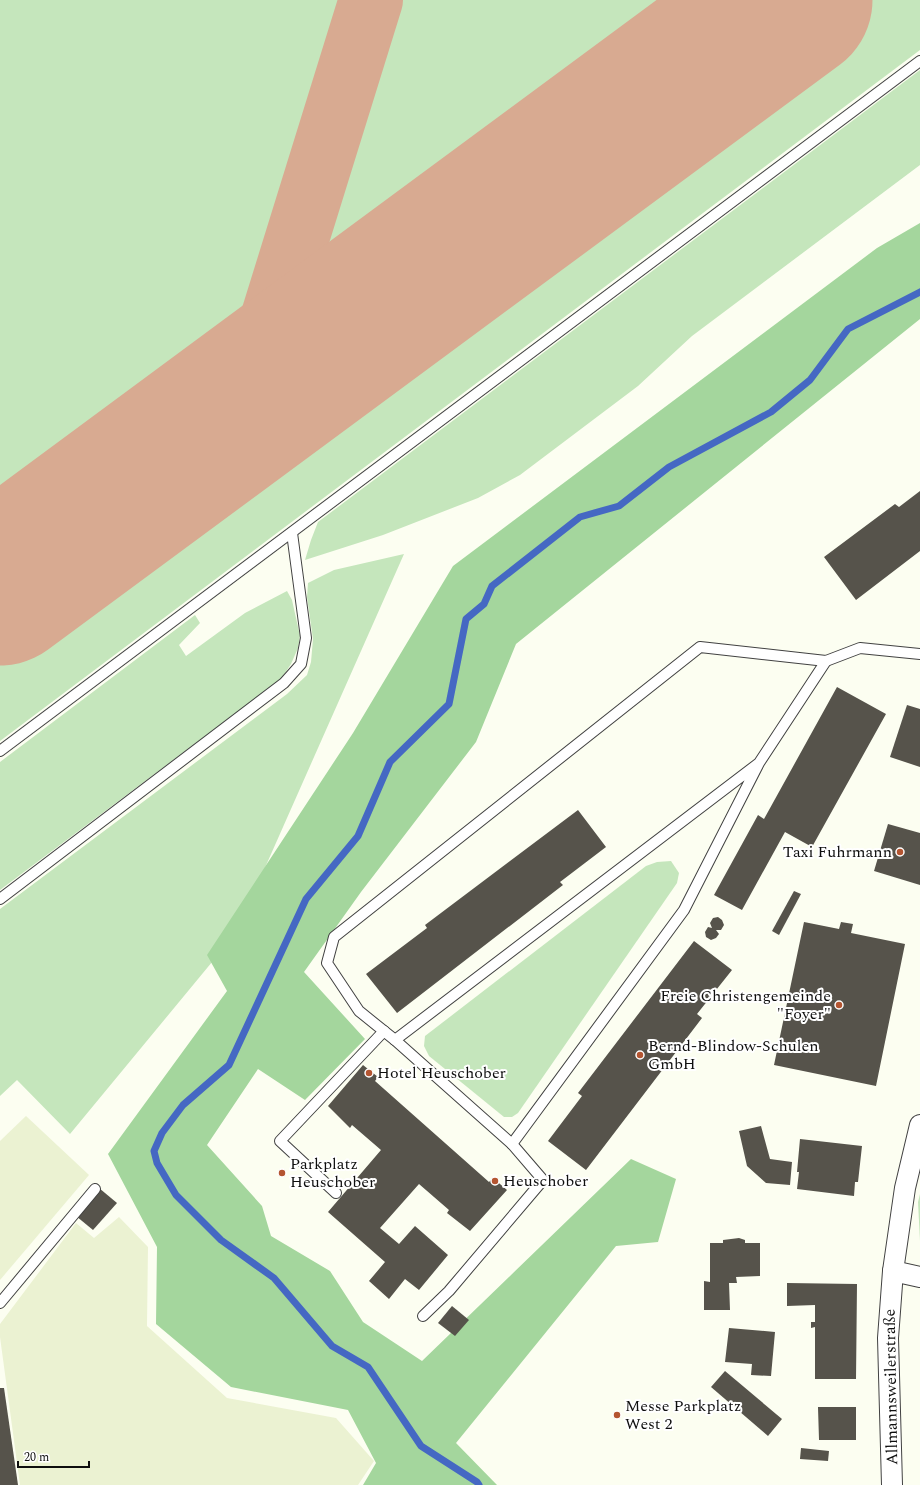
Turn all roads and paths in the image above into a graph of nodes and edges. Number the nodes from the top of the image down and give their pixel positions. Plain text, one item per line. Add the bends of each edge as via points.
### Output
1 (920, 60) edge
2 (292, 533) junction
3 (920, 654) edge
4 (826, 661) junction
5 (0, 751) edge
6 (759, 763) junction
7 (0, 899) edge
8 (384, 1031) junction
9 (395, 1040) junction
10 (920, 1125) edge
11 (512, 1144) junction
12 (95, 1189) dead end
13 (336, 1193) dead end
14 (893, 1272) junction
15 (920, 1277) edge
16 (0, 1303) edge
17 (423, 1316) dead end
18 (892, 1485) edge

1 - 2 lane
2 - 5 lane
2 - 7 lane via 306,638 301,664 284,683
3 - 4 lane via 860,648
4 - 6 lane
4 - 8 lane via 700,647 334,937 326,963 359,1011
6 - 9 lane
6 - 11 lane via 684,910
8 - 9 lane
8 - 13 lane via 280,1141
9 - 11 lane
10 - 14 street, Allmannsweilerstraße via 905,1188
11 - 17 lane via 543,1180 449,1291
12 - 16 lane
14 - 15 street
14 - 18 street, Allmannsweilerstraße via 888,1338

